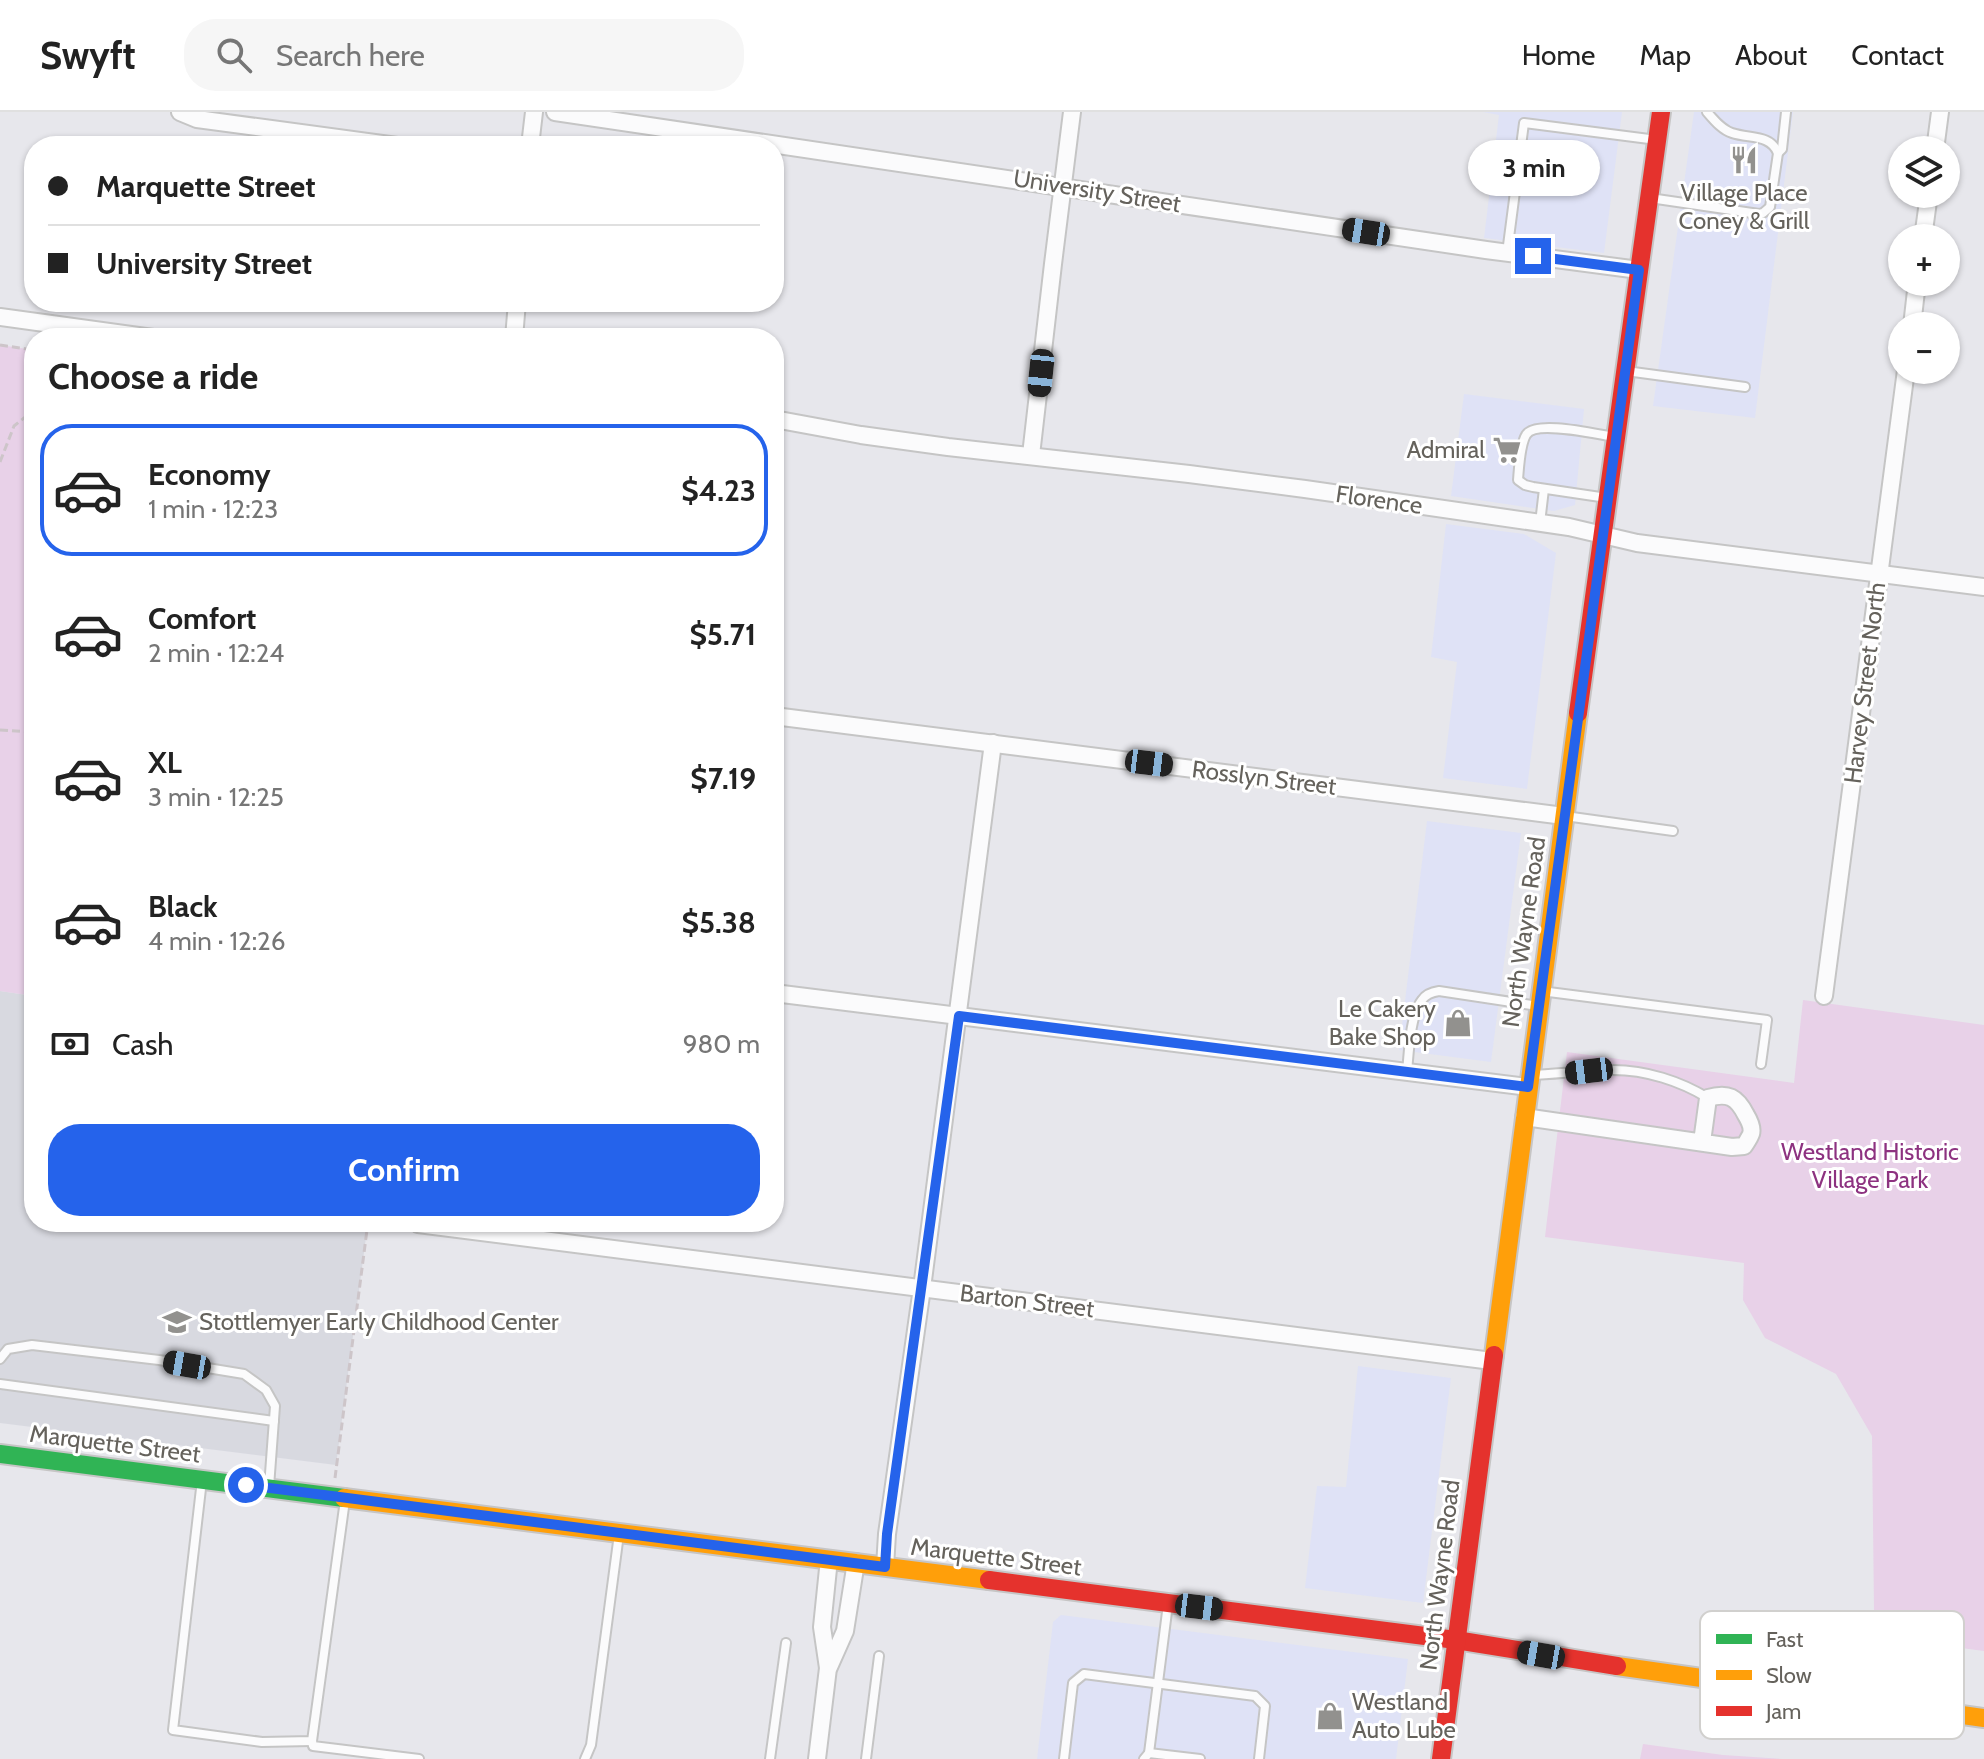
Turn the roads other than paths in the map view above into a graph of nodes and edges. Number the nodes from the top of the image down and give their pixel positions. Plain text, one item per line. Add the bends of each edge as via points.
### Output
1 (180, 112) edge
2 (534, 112) edge
3 (555, 112) edge
4 (1072, 112) edge
5 (1661, 112) edge
6 (1707, 112) edge
7 (1786, 112) edge
8 (1940, 112) edge
9 (323, 136) edge
10 (531, 136) edge
11 (720, 136) edge
12 (1937, 136) edge
13 (1657, 140) junction
14 (784, 145) edge
15 (1778, 153) junction
16 (1063, 186) junction
17 (1649, 198) junction
18 (1507, 253) junction
19 (1639, 270) junction
20 (0, 317) edge
21 (80, 328) edge
22 (1625, 371) junction
23 (1904, 384) edge
24 (1745, 387) dead end
25 (784, 421) edge
26 (1616, 437) junction
27 (1031, 455) junction
28 (1544, 489) junction
29 (1608, 498) junction
30 (1540, 523) junction
31 (1603, 535) junction
32 (1879, 574) junction
33 (1984, 587) edge
34 (784, 717) edge
35 (993, 743) junction
36 (1564, 816) junction
37 (1673, 831) dead end
38 (784, 994) edge
39 (1824, 996) dead end
40 (1540, 999) junction
41 (959, 1016) junction
42 (1761, 1064) dead end
43 (1407, 1072) junction
44 (1529, 1081) junction
45 (1708, 1098) junction
46 (1524, 1117) junction
47 (1702, 1142) junction
48 (481, 1232) edge
49 (922, 1288) junction
50 (0, 1359) edge
51 (1492, 1361) junction
52 (0, 1384) edge
53 (274, 1421) junction
54 (0, 1454) edge
55 (202, 1480) junction
56 (269, 1488) junction
57 (345, 1498) junction
58 (619, 1533) junction
59 (829, 1559) junction
60 (856, 1562) junction
61 (885, 1567) junction
62 (1168, 1603) junction
63 (1456, 1640) junction
64 (786, 1643) dead end
65 (879, 1656) dead end
66 (828, 1668) junction
67 (1700, 1678) edge
68 (1157, 1683) junction
69 (1964, 1715) edge
70 (1984, 1718) edge
71 (312, 1741) junction
72 (1146, 1756) edge
73 (419, 1759) edge
74 (585, 1759) edge
75 (770, 1759) edge
76 (817, 1759) edge
77 (866, 1759) edge
78 (1064, 1759) edge
79 (1200, 1759) edge
80 (1259, 1759) edge
81 (1441, 1759) edge

1 - 9 street via 197,119
2 - 10 street
3 - 11 street, University Street
4 - 16 street
5 - 13 street, North Wayne Road
6 - 15 lane via 1727,130 1766,140
7 - 15 lane
8 - 12 street
13 - 17 street, North Wayne Road
13 - 18 lane via 1524,123
14 - 16 street, University Street
15 - 17 lane via 1766,212
16 - 18 street, University Street
16 - 27 street
17 - 19 street, North Wayne Road
18 - 19 street, University Street
19 - 22 street, North Wayne Road
20 - 21 street
22 - 24 lane
22 - 26 street, North Wayne Road
23 - 32 street, Harvey Street North
25 - 27 street, Florence
26 - 28 lane via 1532,429 1526,435 1518,480
26 - 29 street, North Wayne Road
27 - 30 street, Florence
28 - 29 lane
28 - 30 lane
29 - 31 street, North Wayne Road
30 - 31 street, Florence
31 - 32 street, Florence
31 - 36 street, North Wayne Road
32 - 33 street, Florence
32 - 39 street, Harvey Street North
34 - 35 street, Rosslyn Street
35 - 36 street, Rosslyn Street
35 - 41 street
36 - 37 lane
36 - 40 street, North Wayne Road
38 - 41 street
40 - 42 lane via 1767,1020
40 - 43 lane via 1429,993 1414,1019
40 - 44 street, North Wayne Road
41 - 43 street
41 - 49 street
43 - 44 street
44 - 45 lane via 1616,1070 1687,1085
44 - 46 street, North Wayne Road
45 - 47 street
45 - 47 street via 1717,1095 1740,1102 1751,1134 1744,1146
46 - 47 street
46 - 51 street, North Wayne Road
48 - 49 street, Barton Street
49 - 51 street, Barton Street
49 - 61 street
50 - 53 lane via 8,1349 32,1345 244,1374 266,1390 275,1406
51 - 63 street, North Wayne Road
52 - 53 lane
53 - 56 lane
54 - 55 street, Marquette Street
55 - 56 street, Marquette Street
55 - 71 lane via 173,1730 262,1742
56 - 57 street, Marquette Street
57 - 58 street, Marquette Street
57 - 71 lane
58 - 59 street, Marquette Street
58 - 74 lane
59 - 60 street, Marquette Street
59 - 66 street via 822,1627
60 - 61 street, Marquette Street
60 - 66 street via 845,1631
61 - 62 street, Marquette Street
62 - 63 street, Marquette Street
62 - 68 lane
63 - 67 street, Marquette Street
63 - 81 street, North Wayne Road
64 - 75 lane
65 - 77 lane
66 - 76 street
68 - 72 lane
68 - 78 lane via 1084,1674 1073,1683
68 - 80 lane via 1255,1696 1265,1706
69 - 70 street, Marquette Street
71 - 73 lane via 313,1746
72 - 79 lane

